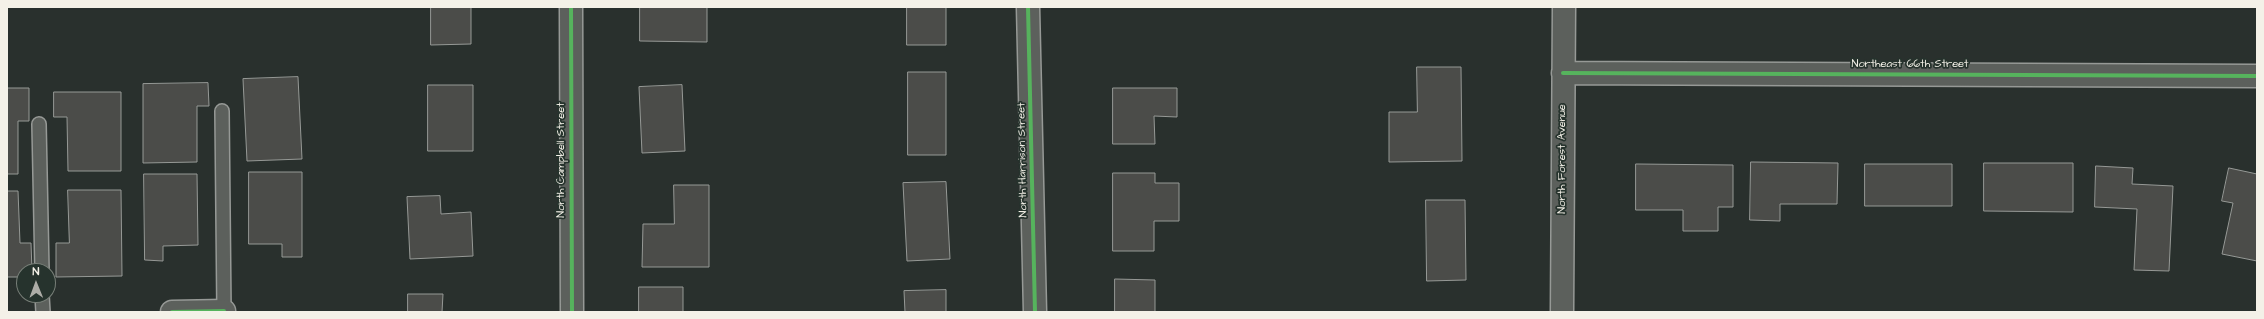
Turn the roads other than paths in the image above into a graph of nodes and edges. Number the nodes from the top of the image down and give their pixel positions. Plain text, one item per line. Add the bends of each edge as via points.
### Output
1 (571, 7) edge
2 (1028, 7) edge
3 (1564, 7) edge
4 (1563, 73) junction
5 (2257, 76) edge
6 (222, 111) dead end
7 (39, 124) dead end
8 (42, 263) edge
9 (172, 312) edge
10 (224, 312) edge
11 (572, 312) edge
12 (1035, 312) edge
13 (1562, 312) edge

1 - 11 street, North Campbell Street
2 - 12 street, North Harrison Street
3 - 4 street, North Forest Avenue
4 - 5 street, Northeast 66th Street
4 - 13 street, North Forest Avenue
6 - 10 lane
7 - 8 lane
9 - 10 street

